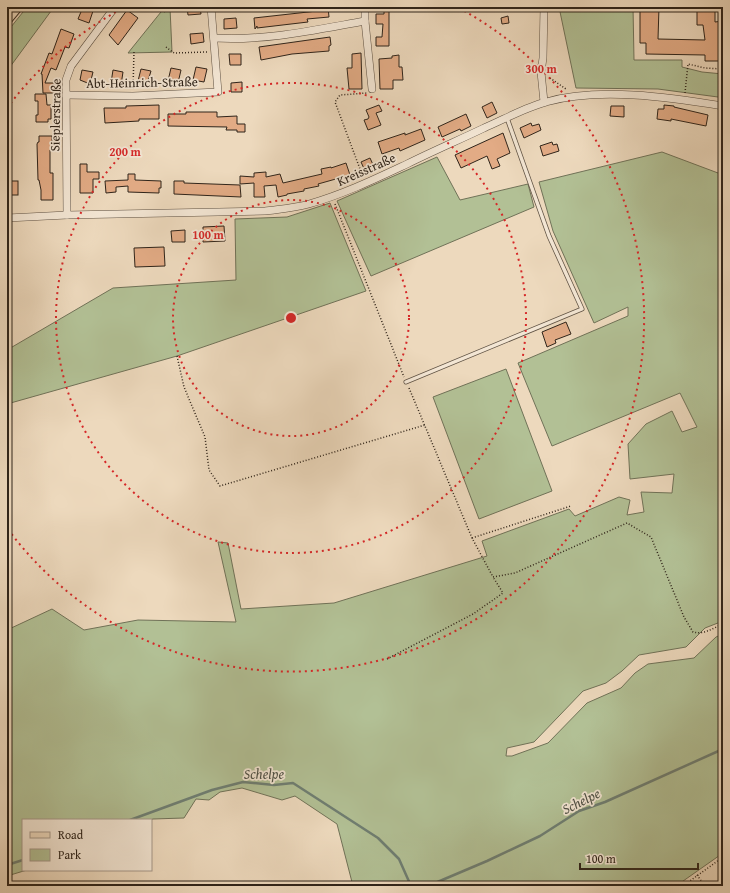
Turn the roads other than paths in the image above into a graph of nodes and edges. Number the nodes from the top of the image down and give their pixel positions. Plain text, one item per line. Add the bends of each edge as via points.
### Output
1 (16, 7) edge
2 (115, 7) edge
3 (211, 7) edge
4 (365, 7) edge
5 (544, 7) edge
6 (7, 18) edge
7 (365, 21) junction
8 (214, 38) junction
9 (372, 89) road end
10 (66, 95) junction
11 (544, 102) junction
12 (723, 106) edge
13 (507, 118) junction
14 (67, 215) junction
15 (7, 218) edge
16 (406, 382) road end

1 - 6 main road
2 - 10 street, Sieplerstraße via 71,66 66,80
3 - 8 street
4 - 7 street
5 - 11 street via 544,58 541,72
7 - 8 street via 282,36
7 - 9 street
8 - 10 street, Abt-Heinrich-Straße via 218,92 133,96
10 - 14 street, Sieplerstraße
11 - 12 street, Kreisstraße via 601,95 646,96
11 - 13 street, Kreisstraße
13 - 14 street, Kreisstraße via 365,184 331,197 288,208 265,211
13 - 16 lane via 548,236 582,309
14 - 15 street, Kreisstraße

